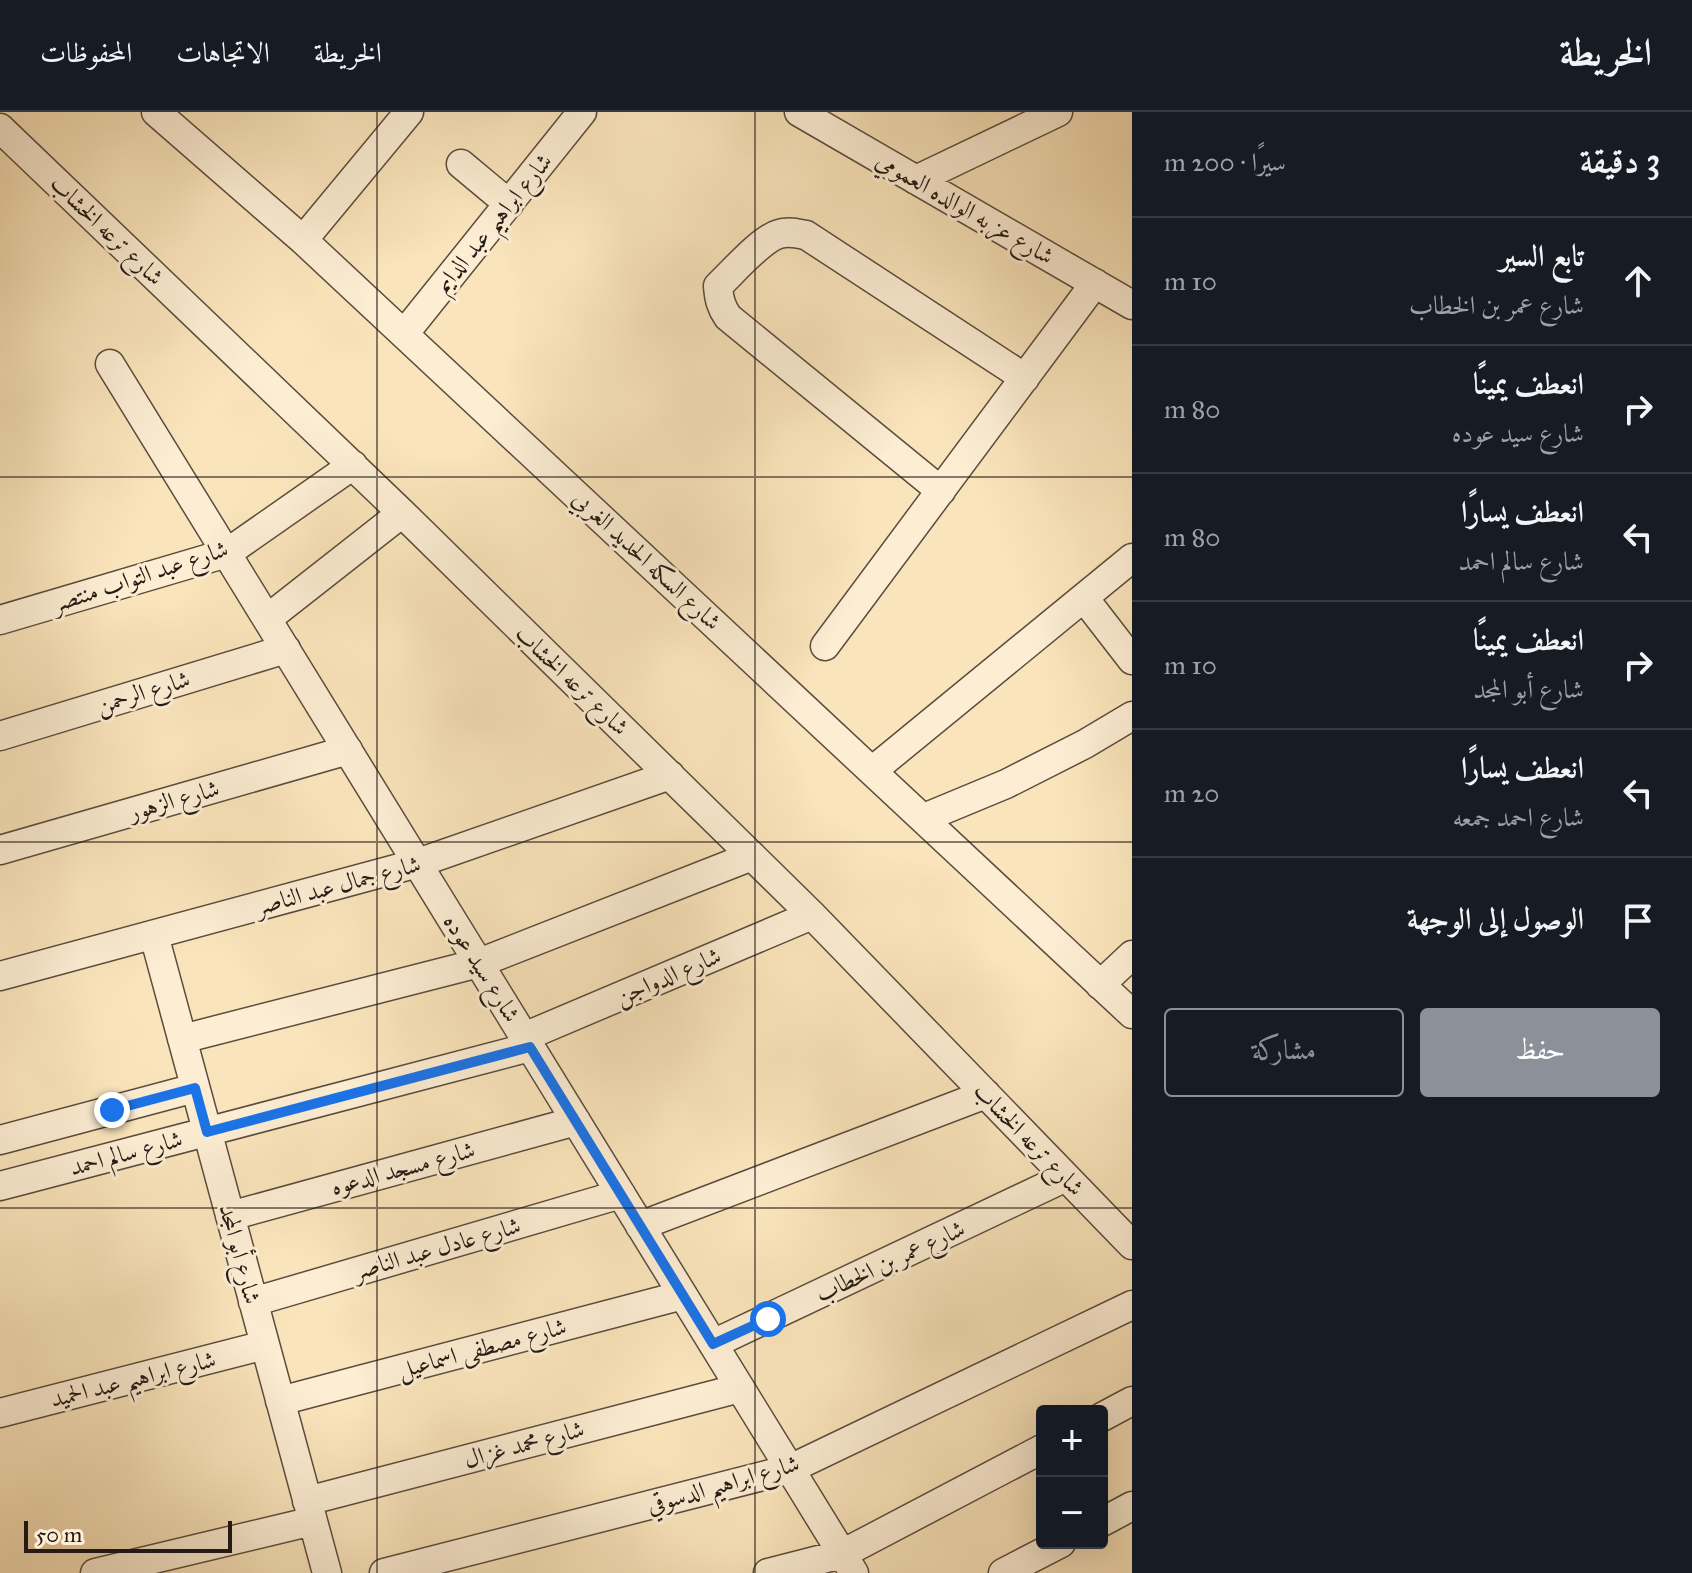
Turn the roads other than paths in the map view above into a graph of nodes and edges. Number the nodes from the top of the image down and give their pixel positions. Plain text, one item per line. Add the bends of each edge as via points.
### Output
1 (156, 112) edge
2 (409, 112) edge
3 (799, 112) edge
4 (1058, 112) edge
5 (572, 116) edge
6 (0, 128) edge
7 (461, 164) dead end
8 (916, 180) junction
9 (509, 204) junction
10 (303, 240) junction
11 (1095, 283) junction
12 (1132, 305) edge
13 (404, 334) junction
14 (110, 364) dead end
15 (1025, 378) junction
16 (353, 465) junction
17 (941, 491) junction
18 (402, 513) junction
19 (227, 553) junction
20 (1132, 558) edge
21 (1084, 598) junction
22 (267, 619) junction
23 (0, 620) edge
24 (825, 646) dead end
25 (286, 649) junction
26 (1132, 660) edge
27 (1132, 716) edge
28 (0, 736) edge
29 (348, 750) junction
30 (872, 771) junction
31 (670, 775) junction
32 (924, 818) junction
33 (0, 850) edge
34 (752, 856) junction
35 (418, 863) junction
36 (812, 915) junction
37 (154, 935) junction
38 (1132, 955) edge
39 (479, 963) junction
40 (0, 976) edge
41 (1100, 985) junction
42 (1132, 1014) edge
43 (182, 1039) junction
44 (527, 1042) junction
45 (195, 1088) junction
46 (986, 1094) junction
47 (576, 1121) junction
48 (207, 1132) junction
49 (0, 1140) edge
50 (1066, 1177) junction
51 (0, 1186) edge
52 (621, 1194) junction
53 (230, 1216) junction
54 (640, 1226) junction
55 (1132, 1245) edge
56 (683, 1295) junction
57 (253, 1302) junction
58 (1132, 1305) edge
59 (713, 1344) junction
60 (265, 1345) junction
61 (740, 1388) junction
62 (280, 1401) junction
63 (1132, 1401) edge
64 (0, 1413) edge
65 (1108, 1414) edge
66 (1036, 1453) edge
67 (790, 1469) junction
68 (1132, 1506) edge
69 (310, 1511) junction
70 (1108, 1519) edge
71 (1049, 1549) edge
72 (848, 1563) edge
73 (95, 1573) edge
74 (327, 1573) edge
75 (384, 1573) edge
76 (768, 1573) edge
77 (1003, 1573) edge

1 - 10 street, شارع السكه الحديد الغربي
2 - 10 street
3 - 8 street, شارع عزبه الوالده العمومي
4 - 8 street
5 - 9 street, شارع ابراهيم عبد الدايم
6 - 16 street, شارع ترعه الخشاب
7 - 9 street
8 - 11 street, شارع عزبه الوالده العمومي
9 - 13 street, شارع ابراهيم عبد الدايم
10 - 13 street, شارع السكه الحديد الغربي
11 - 12 street, شارع عزبه الوالده العمومي
11 - 15 street
13 - 30 street, شارع السكه الحديد الغربي
14 - 19 street, شارع سيد عوده
15 - 17 street
15 - 17 street via 806,235 792,232 766,240 718,286 728,317
16 - 18 street, شارع ترعه الخشاب
16 - 19 street, شارع عبد التواب منتصر
17 - 24 street
18 - 22 street
18 - 31 street, شارع ترعه الخشاب
19 - 22 street, شارع سيد عوده
19 - 23 street, شارع عبد التواب منتصر
20 - 21 street
21 - 26 street
21 - 30 street
22 - 25 street, شارع سيد عوده
25 - 28 street, شارع الرحمن
25 - 29 street, شارع سيد عوده
27 - 32 street via 1006,784
29 - 33 street, شارع الزهور
29 - 35 street, شارع سيد عوده
30 - 32 street, شارع السكه الحديد الغربي
31 - 34 street, شارع ترعه الخشاب
31 - 35 street, شارع جمال عبد الناصر
32 - 41 street, شارع السكه الحديد الغربي
34 - 36 street, شارع ترعه الخشاب
34 - 39 street
35 - 37 street, شارع جمال عبد الناصر
35 - 39 street, شارع سيد عوده
36 - 44 street, شارع الدواجن
36 - 46 street, شارع ترعه الخشاب
37 - 40 street, شارع جمال عبد الناصر
37 - 43 street, شارع أبو المجد
38 - 41 street
39 - 43 street
39 - 44 street, شارع سيد عوده
41 - 42 street, شارع السكه الحديد الغربي
43 - 45 street, شارع أبو المجد
44 - 47 street, شارع سيد عوده
44 - 48 street, شارع سالم احمد
45 - 48 street, شارع أبو المجد
45 - 49 street
46 - 50 street, شارع ترعه الخشاب
46 - 54 street
47 - 52 street, شارع سيد عوده
47 - 53 street, شارع مسجد الدعوه
48 - 51 street, شارع سالم احمد
48 - 53 street, شارع أبو المجد
50 - 55 street, شارع ترعه الخشاب
50 - 59 street, شارع عمر بن الخطاب
52 - 54 street, شارع سيد عوده
52 - 57 street, شارع عادل عبد الناصر
53 - 57 street, شارع أبو المجد
54 - 56 street, شارع سيد عوده
56 - 59 street, شارع سيد عوده
56 - 62 street, شارع مصطفى اسماعيل
57 - 60 street, شارع أبو المجد
58 - 67 street, شارع ابراهيم الدسوقي
59 - 61 street, شارع سيد عوده
60 - 62 street, شارع أبو المجد
60 - 64 street, شارع ابراهيم عبد الحميد
61 - 67 street, شارع سيد عوده
61 - 69 street, شارع محمد غزال
62 - 69 street, شارع أبو المجد
63 - 65 street
66 - 72 street
67 - 72 street, شارع سيد عوده
67 - 75 street, شارع ابراهيم الدسوقي
68 - 70 street
69 - 73 street, شارع محمد غزال
69 - 74 street, شارع أبو المجد
71 - 77 street
72 - 76 street

